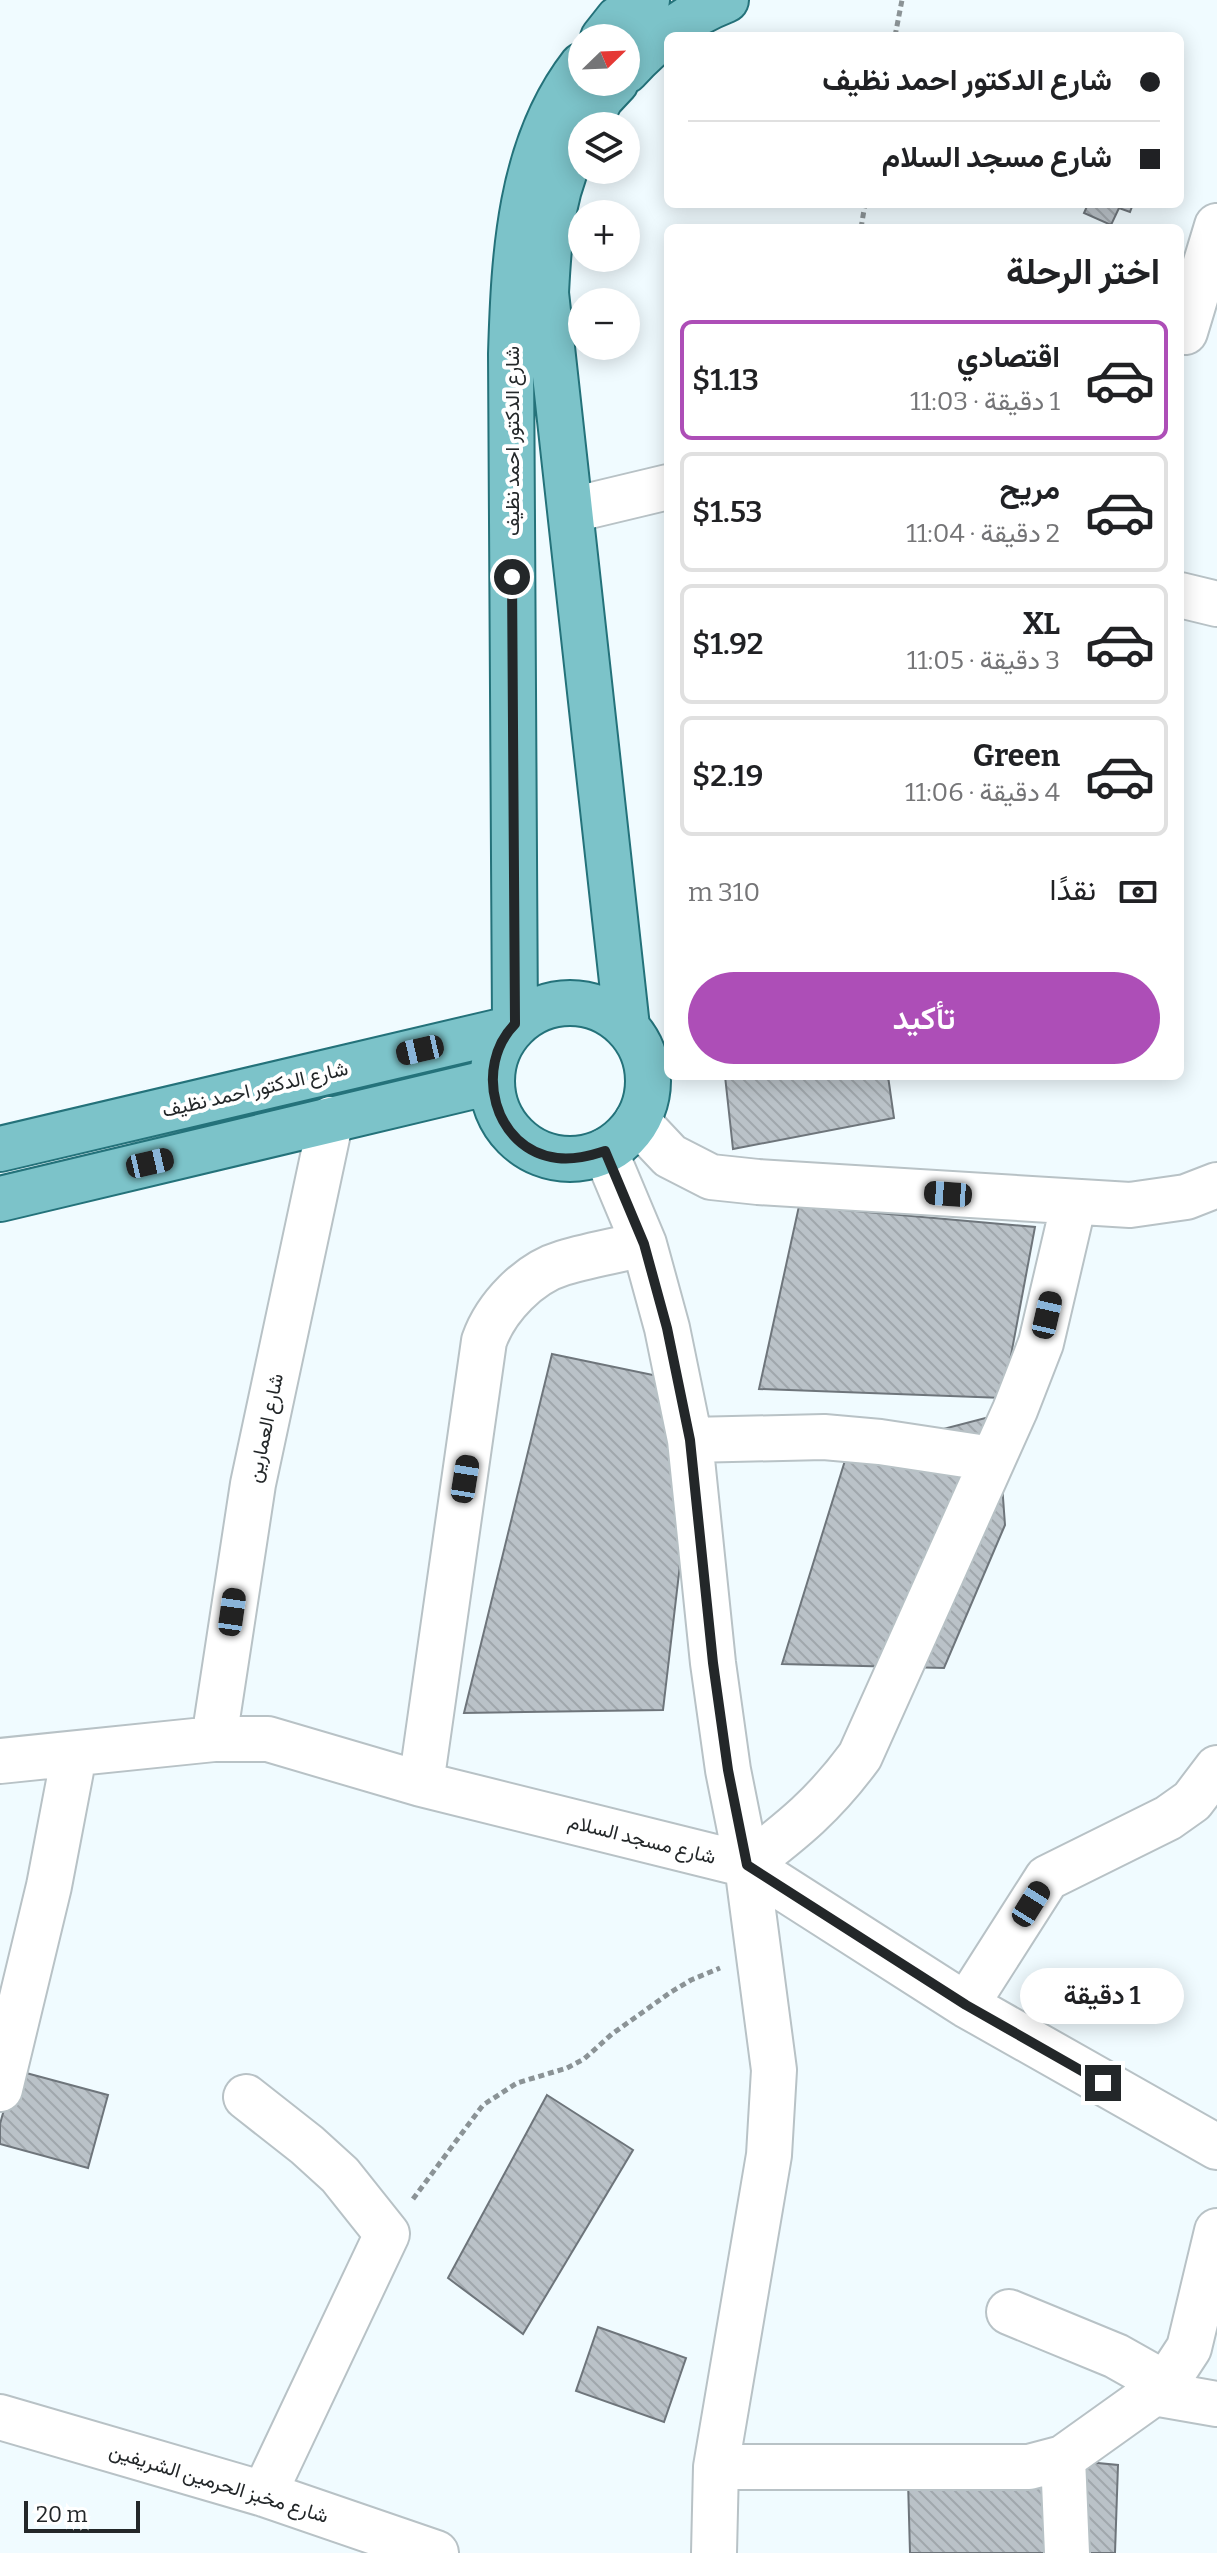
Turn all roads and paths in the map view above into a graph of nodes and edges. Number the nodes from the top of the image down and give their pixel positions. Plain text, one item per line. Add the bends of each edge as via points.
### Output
1 (647, 0) edge
2 (726, 0) edge
3 (902, 0) edge
4 (614, 24) edge
5 (670, 32) edge
6 (896, 32) edge
7 (664, 36) edge
8 (640, 55) edge
9 (568, 84) edge
10 (568, 158) edge
11 (1217, 226) edge
12 (1185, 332) dead end
13 (664, 488) edge
14 (572, 510) junction
15 (1184, 596) edge
16 (1217, 604) edge
17 (513, 1026) junction
18 (627, 1027) junction
19 (491, 1082) junction
20 (331, 1119) junction
21 (637, 1121) junction
22 (0, 1149) edge
23 (605, 1151) junction
24 (1217, 1185) edge
25 (0, 1199) edge
26 (1074, 1202) junction
27 (644, 1244) junction
28 (690, 1440) junction
29 (992, 1459) junction
30 (214, 1739) junction
31 (74, 1755) junction
32 (0, 1761) edge
33 (1217, 1768) edge
34 (421, 1784) junction
35 (747, 1865) junction
36 (758, 1955) junction
37 (966, 2005) junction
38 (0, 2089) edge
39 (246, 2097) dead end
40 (1217, 2147) edge
41 (1217, 2231) edge
42 (387, 2234) junction
43 (1009, 2312) dead end
44 (1159, 2388) junction
45 (1217, 2404) edge
46 (0, 2417) edge
47 (1063, 2458) junction
48 (716, 2467) junction
49 (264, 2494) junction
50 (436, 2553) edge
51 (714, 2553) edge
52 (1067, 2553) edge

1 - 4 main road
2 - 5 main road
3 - 6 path
7 - 8 main road
9 - 17 main road, شارع الدكتور احمد نظيف via 537,150 521,218 513,291
10 - 14 main road, شارع الدكتور احمد نظيف via 550,225 546,293
11 - 12 street
13 - 14 street
14 - 18 main road, شارع الدكتور احمد نظيف
15 - 16 street
17 - 18 main road via 541,1007 571,1002 602,1009
17 - 19 main road via 495,1054
17 - 22 main road, شارع الدكتور احمد نظيف
18 - 21 main road via 641,1048 648,1073
19 - 20 main road
19 - 23 main road via 496,1108 509,1131 529,1148 554,1158 580,1159
20 - 25 main road
20 - 30 street, شارع العمارين via 253,1484
21 - 23 main road
21 - 26 street via 670,1156 711,1177
23 - 27 street
24 - 26 street via 1186,1197 1130,1205
26 - 29 street via 1041,1343
27 - 28 street
27 - 34 street via 560,1263 525,1284 490,1323
28 - 29 street via 824,1437
28 - 35 street via 713,1663
29 - 35 street via 860,1756 805,1821
30 - 31 street, شارع مسجد السلام
30 - 34 street, شارع مسجد السلام via 268,1739
31 - 32 street, شارع مسجد السلام
31 - 38 street
33 - 37 street via 1192,1801 1168,1818 1047,1878
34 - 35 street, شارع مسجد السلام
35 - 36 street
35 - 37 street, شارع مسجد السلام
36 - 42 path via 691,1980 584,2059 517,2083 483,2105
36 - 48 street via 774,2070 769,2155
37 - 40 street, شارع مسجد السلام
39 - 42 street via 332,2167
41 - 44 street via 1189,2348
42 - 49 street
43 - 44 street via 1116,2356
44 - 45 street
44 - 47 street
46 - 49 street, شارع مخبز الحرمين الشريفين
47 - 48 street via 1029,2467
47 - 52 street
48 - 51 street
49 - 50 street, شارع مخبز الحرمين الشريفين

